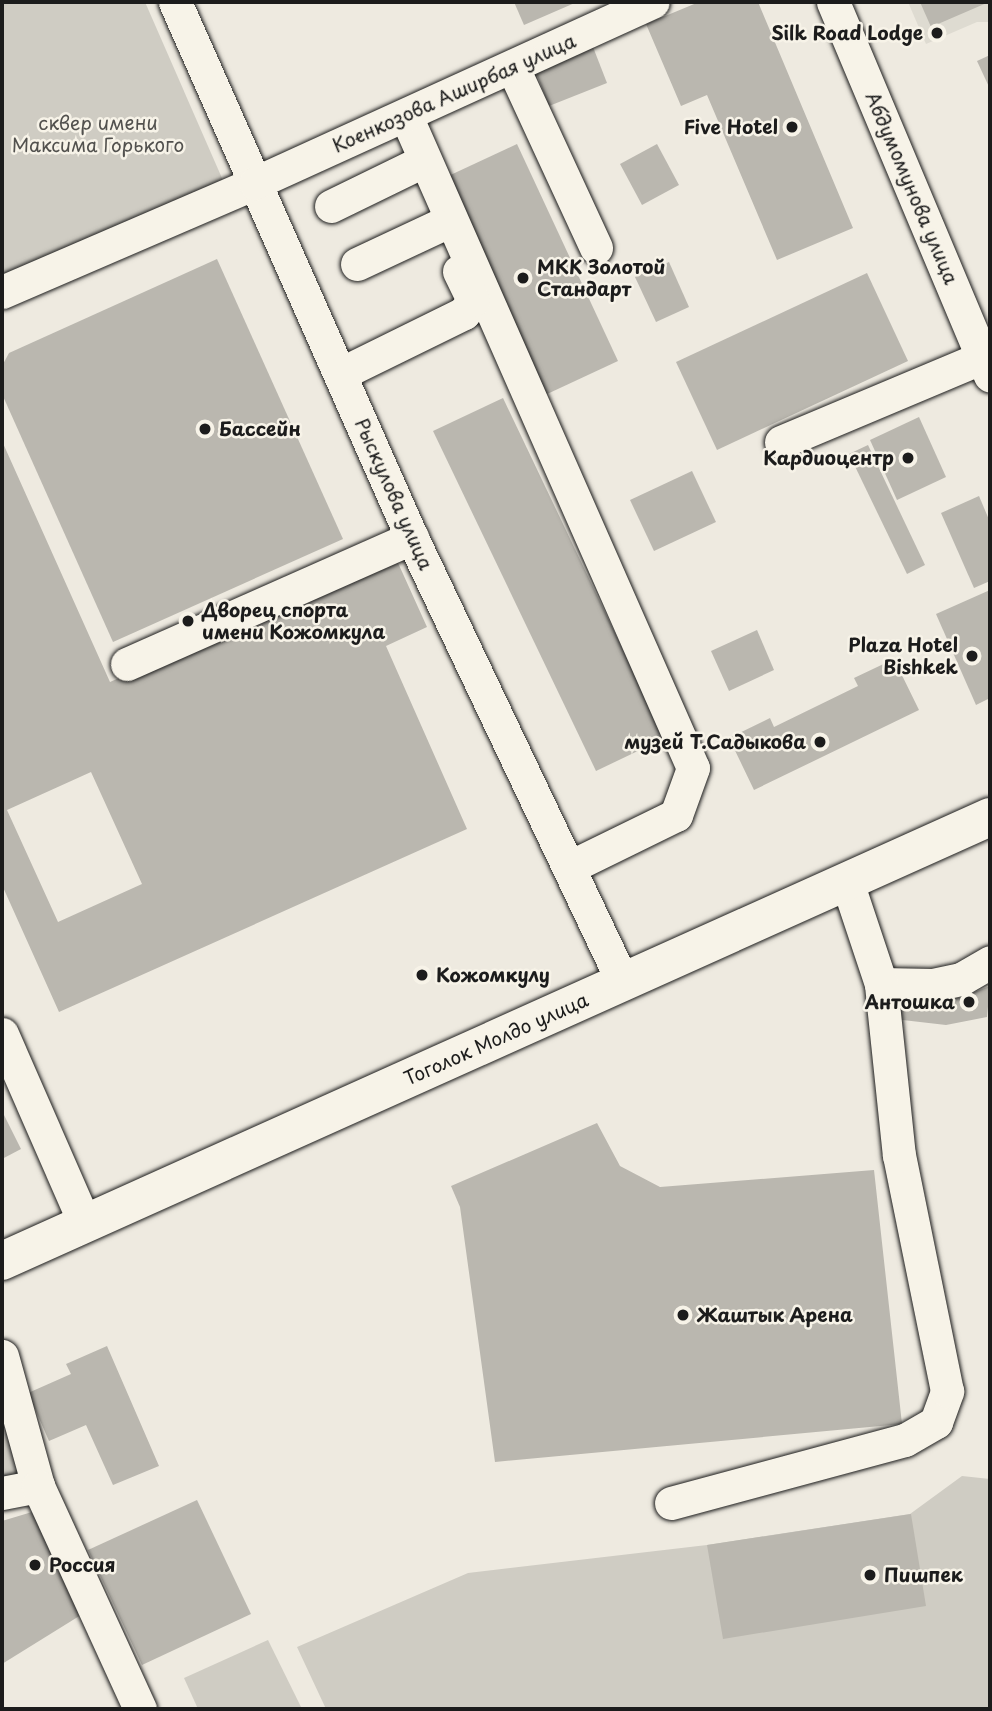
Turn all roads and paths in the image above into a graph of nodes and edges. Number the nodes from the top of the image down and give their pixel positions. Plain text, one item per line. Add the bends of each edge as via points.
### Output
1 (175, 2) edge
2 (653, 2) edge
3 (833, 2) edge
4 (513, 68) junction
5 (398, 120) junction
6 (411, 167) junction
7 (255, 183) junction
8 (331, 206) dead end
9 (438, 226) junction
10 (596, 248) dead end
11 (357, 264) dead end
12 (2, 292) edge
13 (986, 366) edge
14 (340, 374) junction
15 (781, 442) dead end
16 (412, 538) junction
17 (127, 664) dead end
18 (990, 817) edge
19 (570, 867) junction
20 (846, 881) junction
21 (990, 962) edge
22 (622, 982) junction
23 (881, 984) junction
24 (2, 1034) edge
25 (85, 1224) junction
26 (2, 1261) edge
27 (2, 1356) edge
28 (38, 1486) junction
29 (2, 1493) edge
30 (671, 1503) dead end
31 (140, 1709) edge

1 - 7 street, Рыскулова улица
2 - 4 street, Коенкозова Аширбая улица
3 - 13 street, Абдумомунова улица
4 - 5 street, Коенкозова Аширбая улица
4 - 10 street
5 - 6 street
5 - 7 street, Коенкозова Аширбая улица
5 - 19 street via 693,768 676,814
6 - 8 street
6 - 9 street
7 - 12 street, Коенкозова Аширбая улица
7 - 14 street, Рыскулова улица
9 - 11 street
9 - 14 street via 473,300 471,306
13 - 15 street
14 - 16 street, Рыскулова улица
16 - 17 street
16 - 19 street, Рыскулова улица
18 - 20 main road, Тоголок Молдо улица
19 - 22 street, Рыскулова улица
20 - 22 main road, Тоголок Молдо улица
20 - 23 street
21 - 23 street via 961,979 933,985
22 - 25 main road, Тоголок Молдо улица
23 - 30 street via 899,1156 947,1391 936,1422 905,1440
24 - 25 street
25 - 26 main road, Тоголок Молдо улица
27 - 28 street
28 - 29 street
28 - 31 street

